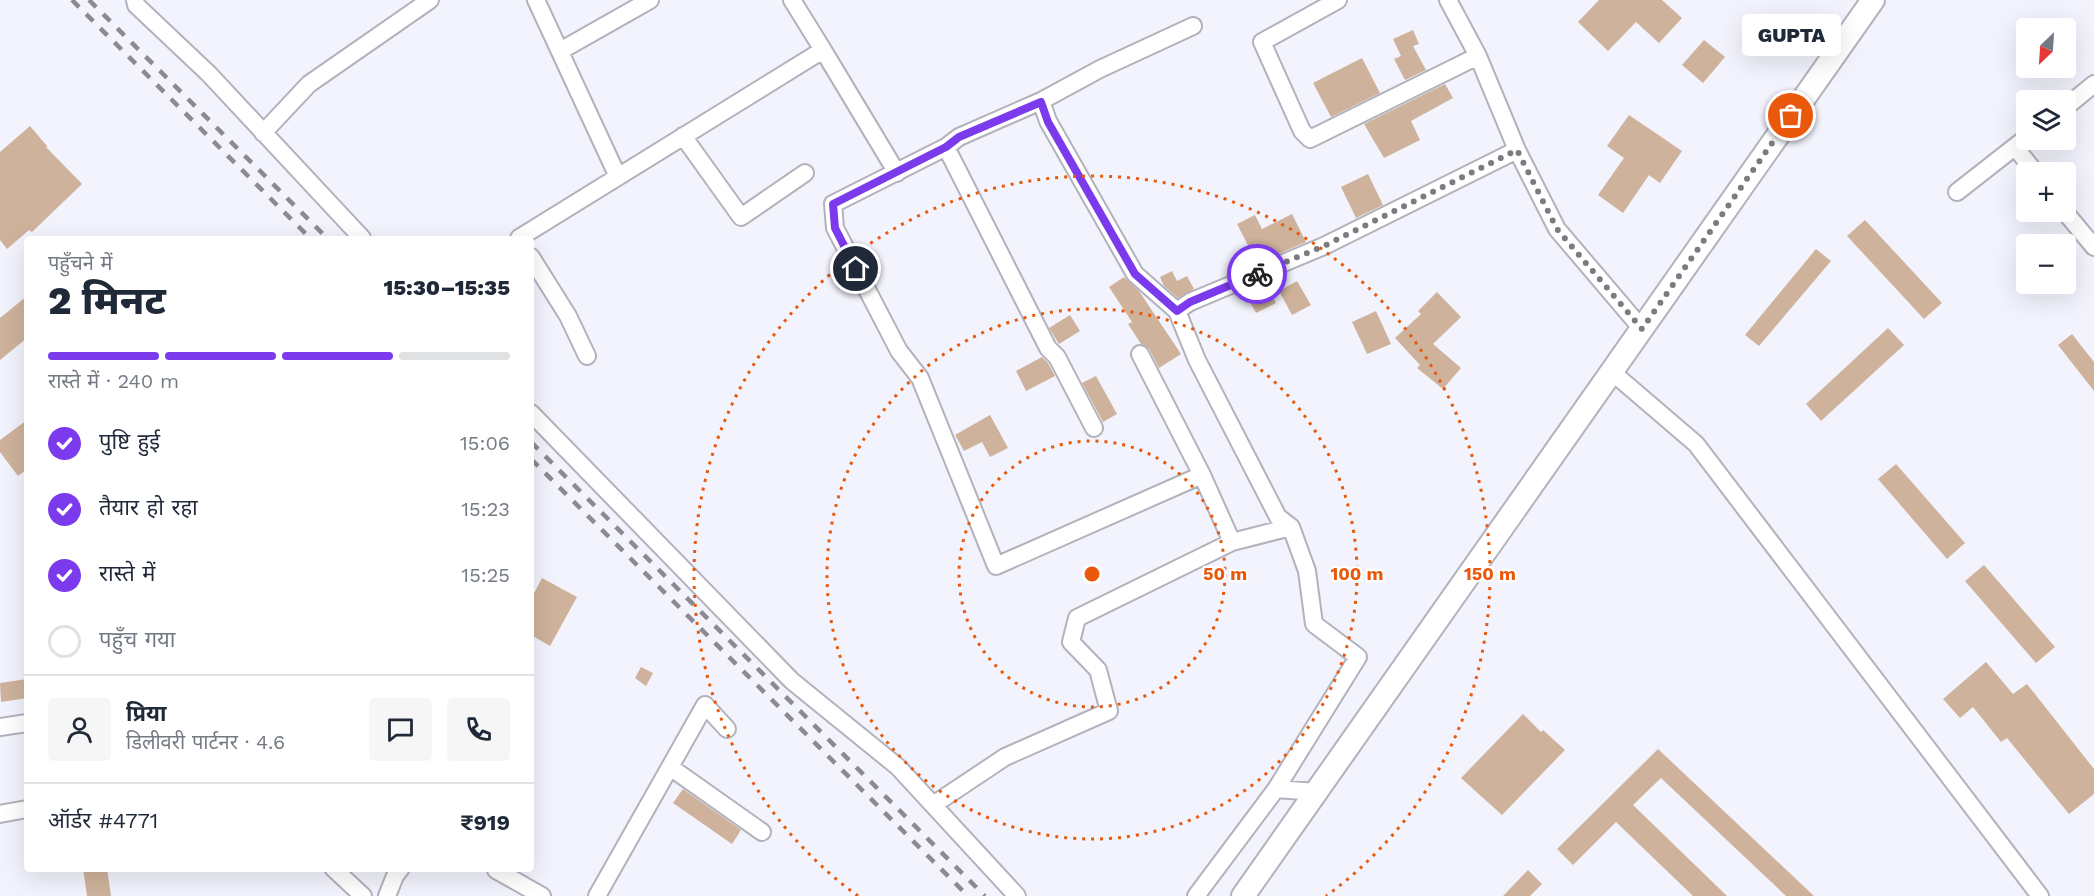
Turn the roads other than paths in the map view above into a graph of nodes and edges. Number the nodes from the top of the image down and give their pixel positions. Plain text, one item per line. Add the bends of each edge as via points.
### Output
1 (430, 0) edge
2 (536, 0) edge
3 (650, 0) edge
4 (792, 0) edge
5 (1338, 0) edge
6 (1448, 0) edge
7 (1872, 0) edge
8 (133, 2) edge
9 (1193, 26) dead end
10 (823, 50) junction
11 (560, 51) junction
12 (1478, 56) junction
13 (2094, 84) edge
14 (2076, 99) edge
15 (1041, 102) junction
16 (263, 133) junction
17 (683, 136) junction
18 (2016, 146) edge
19 (946, 147) junction
20 (1517, 150) junction
21 (897, 172) junction
22 (805, 173) dead end
23 (618, 177) junction
24 (1957, 192) dead end
25 (2073, 222) edge
26 (360, 236) edge
27 (523, 236) edge
28 (2094, 248) edge
29 (534, 262) edge
30 (1177, 311) junction
31 (1642, 329) junction
32 (1140, 354) dead end
33 (587, 356) dead end
34 (1612, 372) junction
35 (534, 416) edge
36 (1094, 428) dead end
37 (1202, 475) junction
38 (1291, 527) junction
39 (1232, 542) junction
40 (24, 723) edge
41 (0, 727) edge
42 (727, 729) dead end
43 (670, 767) junction
44 (1276, 789) junction
45 (1317, 792) junction
46 (933, 805) junction
47 (24, 810) edge
48 (0, 814) edge
49 (762, 832) dead end
50 (337, 872) edge
51 (398, 872) edge
52 (500, 872) edge
53 (363, 896) edge
54 (387, 896) edge
55 (542, 896) edge
56 (597, 896) edge
57 (1017, 896) edge
58 (1196, 896) edge
59 (1243, 896) edge
60 (2040, 896) edge

1 - 16 street via 309,84
2 - 11 street
3 - 11 street
4 - 10 street
5 - 12 street via 1262,42 1302,131 1310,139
6 - 12 street
7 - 31 main road
8 - 16 street via 209,74
9 - 15 street via 1100,69
10 - 17 street
10 - 21 street
11 - 23 street
12 - 20 street
13 - 14 street
15 - 19 street via 959,137
15 - 30 street via 1048,122 1135,274
16 - 26 street
17 - 22 street via 741,217
17 - 23 street
18 - 24 street
19 - 21 street
19 - 36 street via 1048,348 1057,357
20 - 30 street via 1324,246
20 - 31 street via 1557,229
21 - 37 street via 833,204 835,228 899,351 920,378 996,566
23 - 27 street
25 - 28 street
29 - 33 street via 568,315
30 - 38 street via 1197,360 1278,517
31 - 34 main road
32 - 37 street
34 - 45 main road
34 - 60 street via 1696,444
35 - 46 street via 792,681 898,767
37 - 39 street
38 - 39 street
38 - 44 street via 1307,571 1314,624 1358,657
39 - 46 street via 1077,618 1071,642 1098,670 1109,711 1005,757
40 - 41 street
42 - 43 street via 705,705
43 - 49 street
43 - 56 street
44 - 45 street
44 - 58 street
45 - 59 main road
46 - 57 street
47 - 48 street
50 - 53 street
51 - 54 street
52 - 55 street

